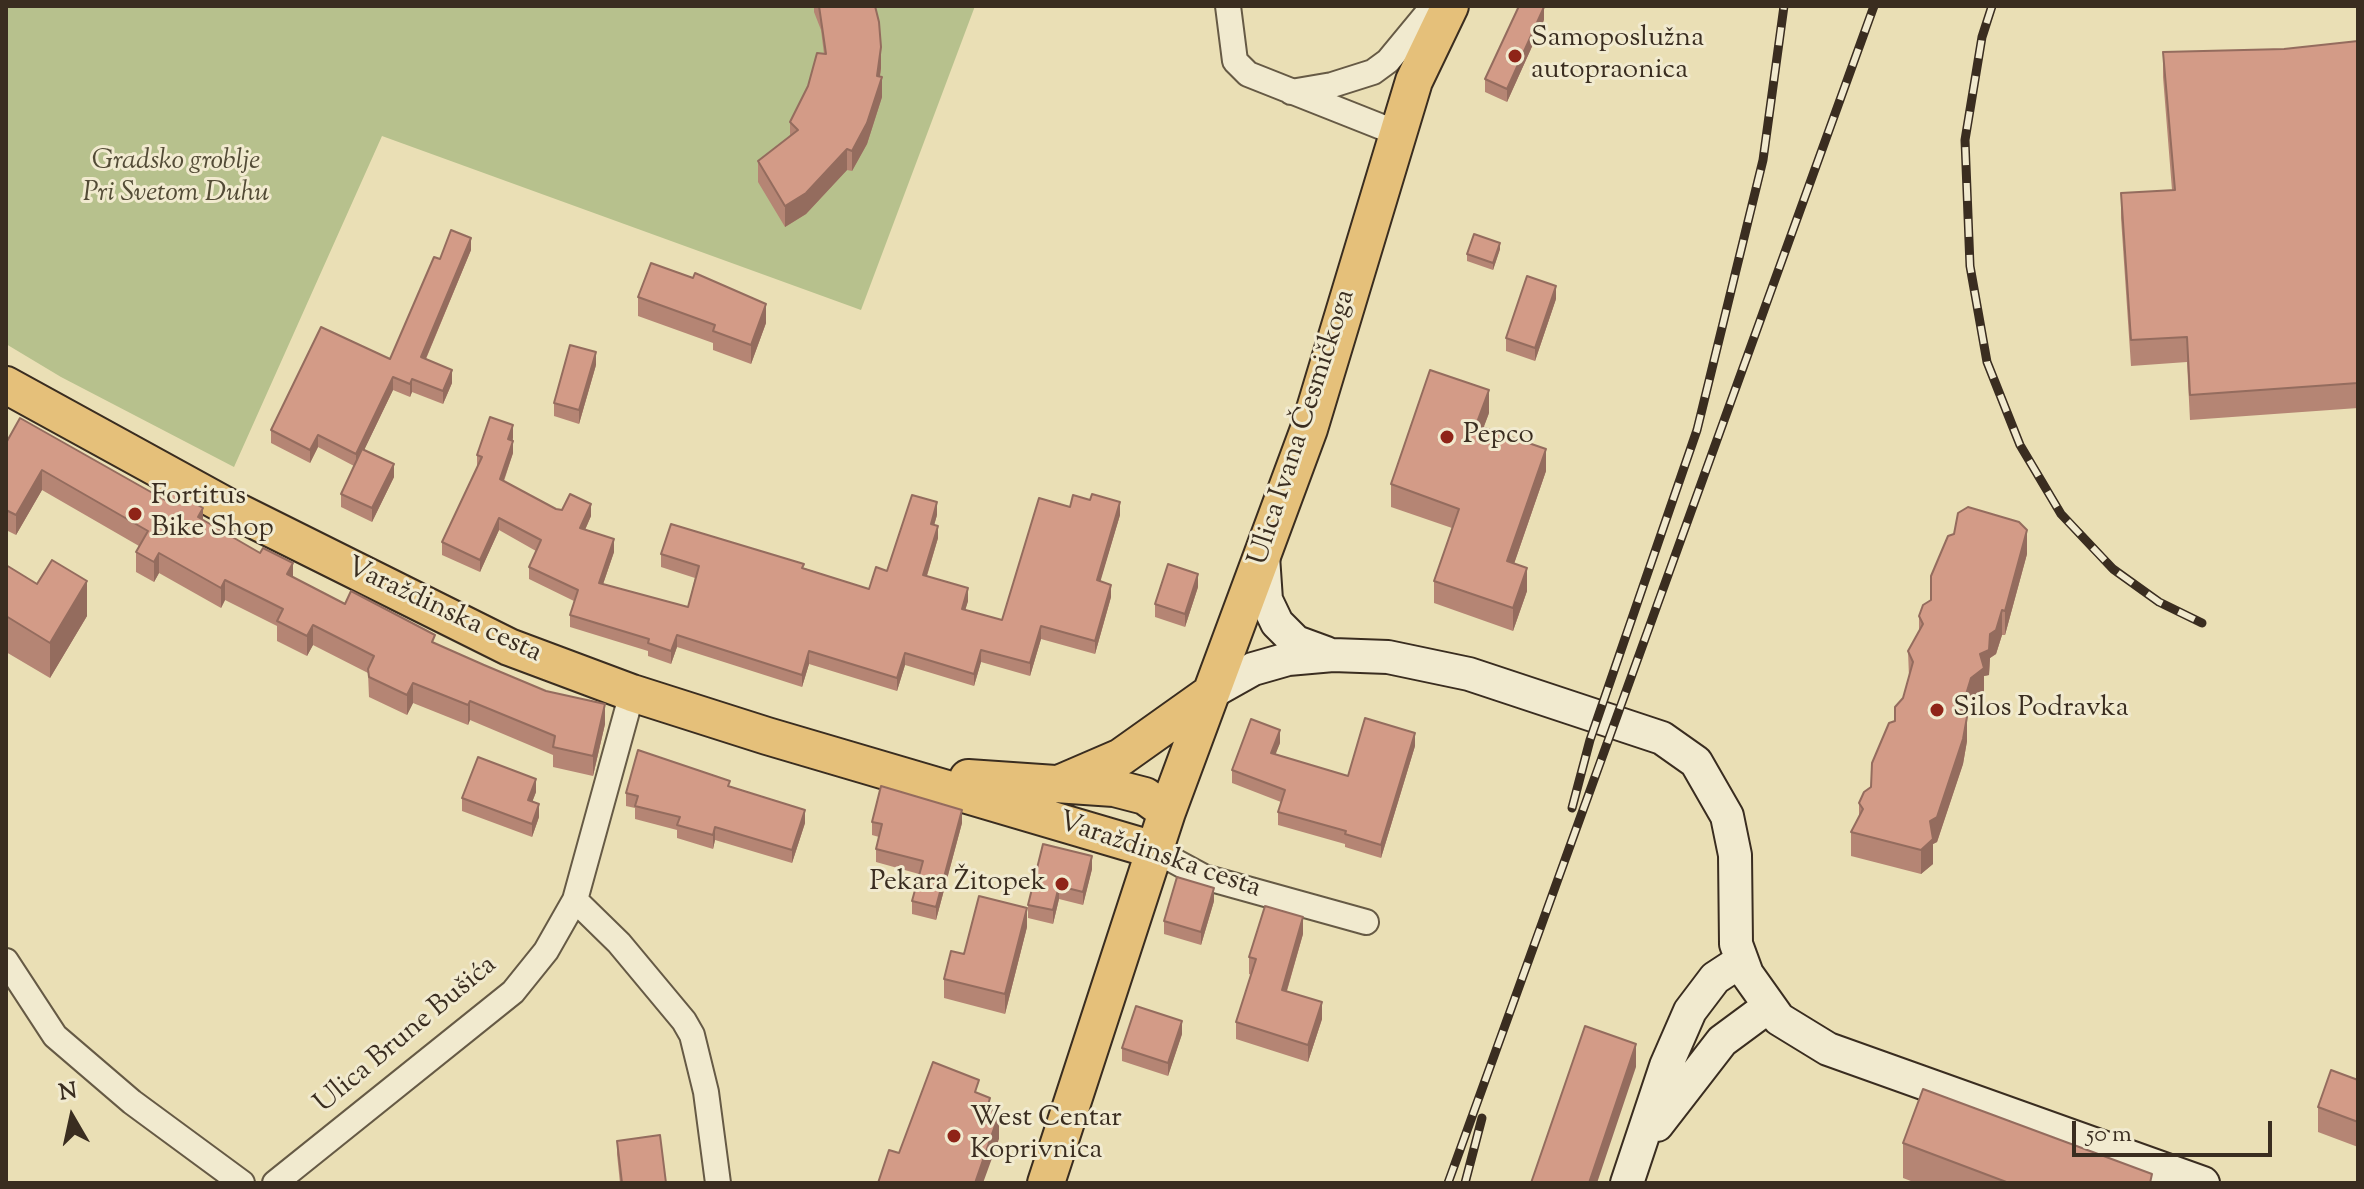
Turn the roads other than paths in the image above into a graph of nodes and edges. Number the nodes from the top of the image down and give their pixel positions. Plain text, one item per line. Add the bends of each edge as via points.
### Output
1 (1228, 6) edge
2 (1438, 6) edge
3 (1450, 6) edge
4 (1289, 93) junction
5 (1397, 133) junction
6 (6, 385) edge
7 (1263, 556) junction
8 (1333, 655) junction
9 (1212, 692) junction
10 (632, 693) junction
11 (907, 774) junction
12 (1057, 784) junction
13 (1167, 812) junction
14 (1154, 850) junction
15 (575, 900) junction
16 (1366, 922) dead end
17 (6, 961) edge
18 (1741, 961) junction
19 (1768, 1007) junction
20 (1632, 1169) edge
21 (242, 1183) edge
22 (275, 1183) edge
23 (718, 1183) edge
24 (1046, 1183) edge
25 (2203, 1183) edge

1 - 4 street via 1235,61 1248,74
2 - 4 street via 1373,72
3 - 5 main road, Ulica Ivana Česmičkoga via 1414,81
4 - 5 street
5 - 7 main road, Ulica Ivana Česmičkoga via 1309,429
6 - 10 main road, Varaždinska cesta via 410,600 509,647
7 - 8 main road via 1266,600 1277,623 1296,642
7 - 9 main road, Ulica Ivana Česmičkoga
8 - 9 main road via 1269,663
8 - 18 main road via 1388,657 1469,674 1679,747 1709,780 1727,816 1735,855 1734,921
9 - 12 main road via 1121,757
9 - 13 main road, Ulica Ivana Česmičkoga
10 - 11 main road, Varaždinska cesta
10 - 15 street, Ulica Brune Bušića
11 - 12 main road, Varaždinska cesta
11 - 14 main road, Varaždinska cesta
12 - 13 main road, Varaždinska cesta via 1131,791
13 - 14 main road, Ulica Ivana Česmičkoga
14 - 16 street, Varaždinska cesta via 1204,877
14 - 24 main road, Ulica Ivana Česmičkoga
15 - 22 street, Ulica Brune Bušića via 564,925 513,992
15 - 23 street via 684,1021 706,1092
17 - 21 street via 55,1036 132,1102
18 - 19 main road
18 - 20 main road via 1715,978 1690,1011
19 - 20 main road via 1722,1041 1677,1094
19 - 25 main road via 1828,1049

